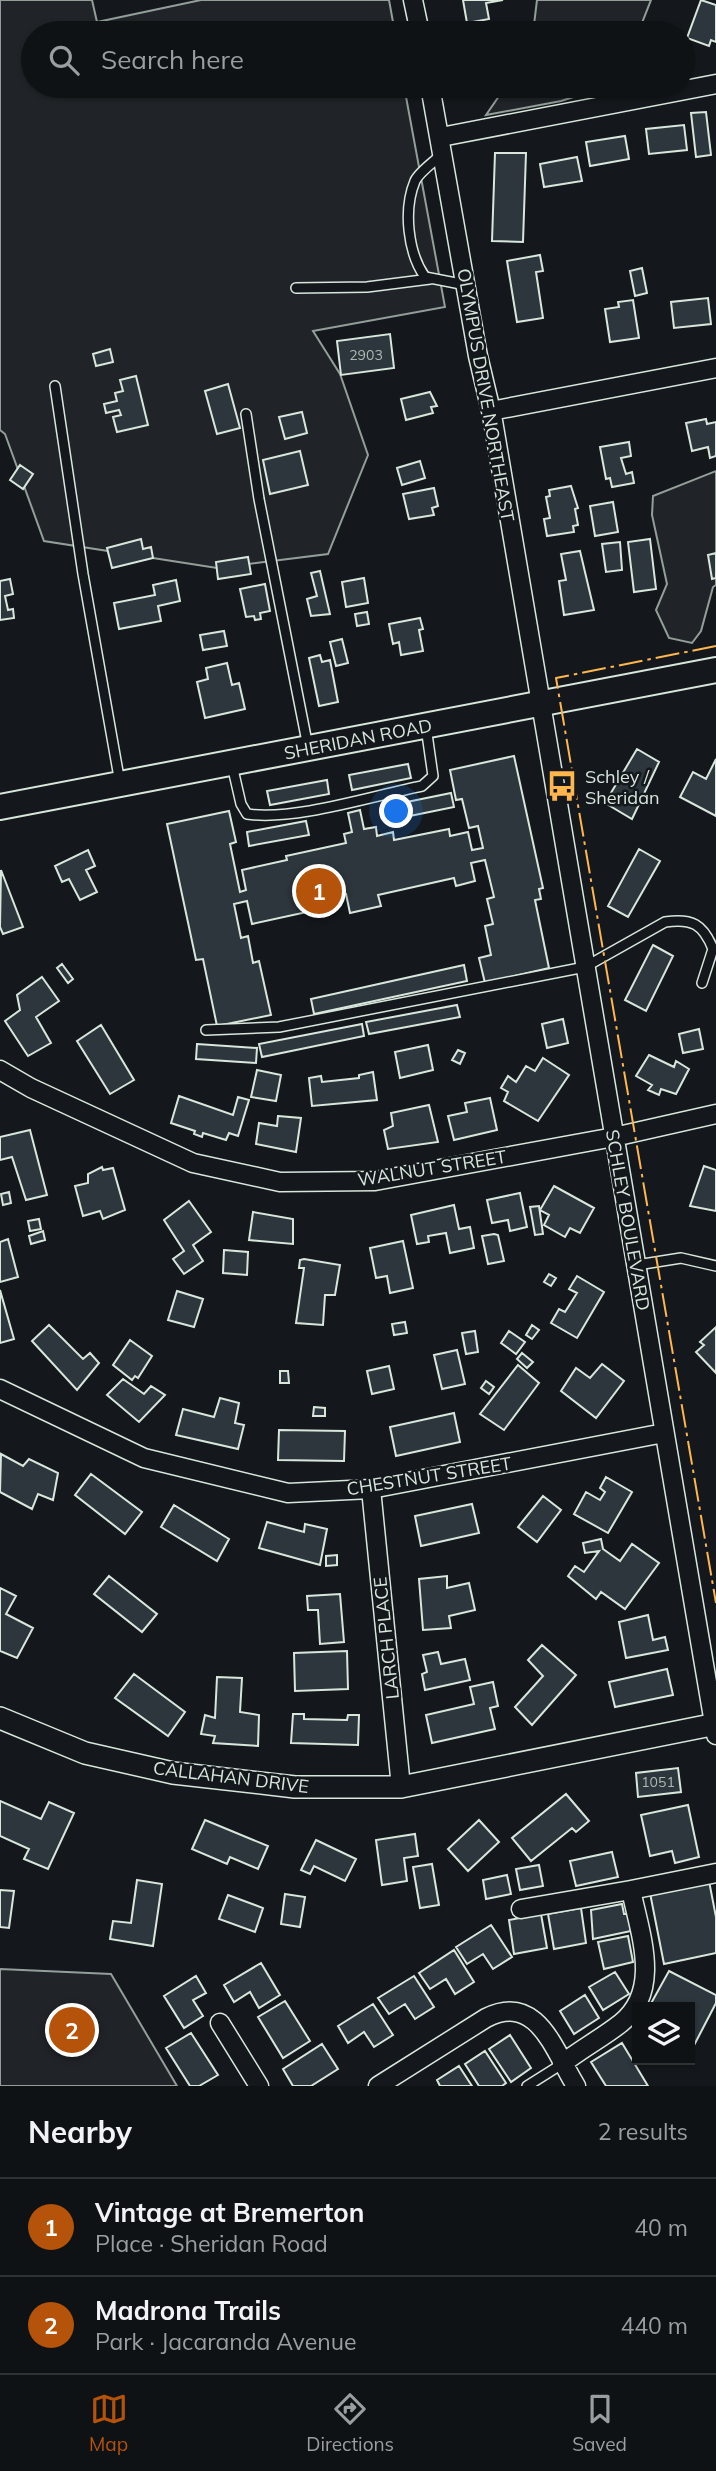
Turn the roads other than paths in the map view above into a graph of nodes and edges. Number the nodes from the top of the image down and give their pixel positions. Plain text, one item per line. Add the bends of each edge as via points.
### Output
1 (413, 0) edge
2 (417, 21) edge
3 (716, 84) edge
4 (695, 89) edge
5 (432, 98) edge
6 (653, 98) edge
7 (442, 145) junction
8 (432, 279) junction
9 (466, 285) junction
10 (296, 288) dead end
11 (716, 368) edge
12 (55, 386) dead end
13 (491, 411) junction
14 (246, 414) dead end
15 (716, 670) edge
16 (540, 704) junction
17 (426, 726) junction
18 (308, 748) junction
19 (231, 763) junction
20 (120, 784) junction
21 (0, 807) edge
22 (585, 967) junction
23 (702, 983) dead end
24 (206, 1030) dead end
25 (0, 1069) edge
26 (716, 1114) edge
27 (614, 1137) junction
28 (637, 1265) junction
29 (716, 1266) edge
30 (0, 1389) edge
31 (664, 1433) junction
32 (371, 1489) junction
33 (0, 1718) edge
34 (715, 1728) edge
35 (401, 1787) junction
36 (716, 1873) edge
37 (631, 1890) junction
38 (521, 1909) dead end
39 (220, 2023) dead end
40 (562, 2064) junction
41 (259, 2086) edge
42 (378, 2086) edge
43 (527, 2086) edge
44 (576, 2086) edge

1 - 2 street
3 - 4 street
5 - 7 street, OLYMPUS DRIVE NORTHEAST
6 - 7 street
7 - 8 lane via 415,180 409,217 414,261 425,277
7 - 9 street, OLYMPUS DRIVE NORTHEAST
8 - 9 lane
8 - 10 lane via 367,287
9 - 13 street, OLYMPUS DRIVE NORTHEAST
11 - 13 street
12 - 20 lane
13 - 16 street, OLYMPUS DRIVE NORTHEAST
14 - 18 lane via 258,499
15 - 16 main road, SHERIDAN ROAD
16 - 17 main road, SHERIDAN ROAD
16 - 22 street, SCHLEY BOULEVARD
17 - 18 main road, SHERIDAN ROAD
17 - 19 lane via 433,776 422,786 300,811 265,817 247,814
18 - 19 main road, SHERIDAN ROAD
19 - 20 main road, SHERIDAN ROAD
20 - 21 main road, SHERIDAN ROAD
22 - 23 lane via 665,922 694,922 706,932 713,949
22 - 24 lane via 279,1027
22 - 27 street, SCHLEY BOULEVARD
25 - 27 street, WALNUT STREET via 31,1088 193,1163 280,1182 375,1181
26 - 27 street, WALNUT STREET
27 - 28 street, SCHLEY BOULEVARD
28 - 29 lane via 681,1258
28 - 31 street, SCHLEY BOULEVARD
30 - 32 street, CHESTNUT STREET via 144,1458 288,1493
31 - 32 street, CHESTNUT STREET
31 - 34 street, SCHLEY BOULEVARD
32 - 35 street, LARCH PLACE
33 - 35 street, CALLAHAN DRIVE via 85,1753 173,1773 295,1787
34 - 35 street, CALLAHAN DRIVE
36 - 37 street
37 - 38 street
37 - 40 street via 646,1978 640,2001 622,2022
39 - 41 street
40 - 42 street via 541,2025 531,2016 506,2011 486,2018
40 - 43 lane
40 - 44 street

